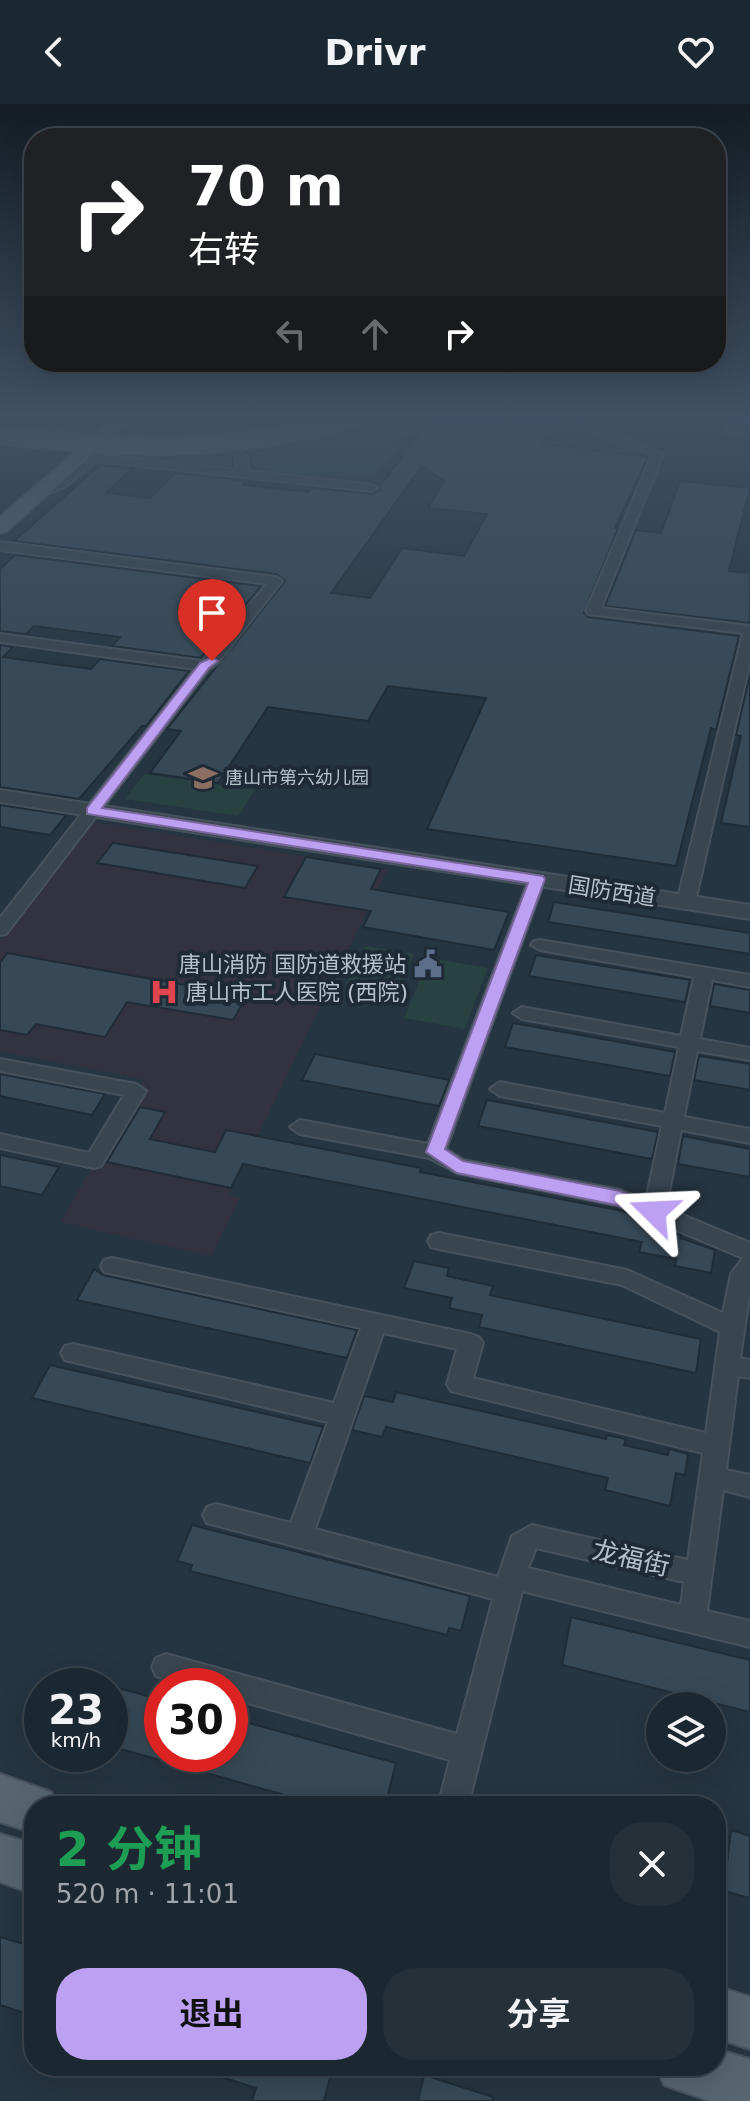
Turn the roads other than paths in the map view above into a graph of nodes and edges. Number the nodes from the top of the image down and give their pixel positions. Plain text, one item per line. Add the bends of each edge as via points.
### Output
1 (18, 511) edge
2 (634, 511) edge
3 (0, 527) edge
4 (0, 546) edge
5 (750, 631) edge
6 (0, 638) edge
7 (204, 666) junction
8 (0, 796) edge
9 (92, 811) junction
10 (537, 879) junction
11 (686, 902) junction
12 (750, 912) edge
13 (0, 930) edge
14 (540, 945) dead end
15 (704, 973) junction
16 (750, 981) edge
17 (522, 1013) dead end
18 (690, 1043) junction
19 (750, 1054) edge
20 (0, 1065) edge
21 (500, 1089) dead end
22 (673, 1122) junction
23 (300, 1127) dead end
24 (750, 1136) edge
25 (0, 1141) edge
26 (435, 1152) junction
27 (654, 1212) junction
28 (439, 1241) dead end
29 (750, 1252) edge
30 (750, 1264) edge
31 (112, 1266) dead end
32 (375, 1322) junction
33 (732, 1327) junction
34 (73, 1353) dead end
35 (738, 1367) edge
36 (342, 1415) junction
37 (714, 1445) junction
38 (712, 1477) junction
39 (750, 1486) edge
40 (216, 1515) dead end
41 (299, 1537) junction
42 (699, 1574) junction
43 (509, 1583) junction
44 (692, 1620) junction
45 (750, 1634) edge
46 (166, 1667) dead end
47 (467, 1751) junction
48 (456, 1796) edge
49 (0, 1798) edge
50 (24, 1806) edge
51 (0, 1858) edge
52 (24, 1866) edge
53 (726, 2015) edge
54 (750, 2023) edge
55 (716, 2076) edge
56 (750, 2086) edge

1 - 3 main road
2 - 5 street via 593,611
4 - 7 street via 276,581
5 - 11 street
6 - 7 street
7 - 9 street
8 - 9 street, 国防西道
9 - 10 street, 国防西道
9 - 13 street
10 - 11 street, 国防西道
10 - 26 street
11 - 12 street, 国防西道
14 - 15 street
15 - 16 street
15 - 18 street
17 - 18 street
18 - 19 street
18 - 22 street
20 - 25 street via 136,1091 94,1161
21 - 22 street
22 - 24 street
22 - 27 street
23 - 26 street
26 - 27 street via 457,1166 620,1198
27 - 29 street
28 - 33 street via 627,1278
30 - 33 street, 龙福街 via 742,1274
31 - 32 street
32 - 36 street
32 - 37 street via 471,1343 459,1384
33 - 35 street, 龙福街
34 - 36 street
35 - 37 street, 龙福街
36 - 41 street
37 - 38 street, 龙福街
38 - 39 street
38 - 42 street, 龙福街
40 - 41 street
41 - 43 street
42 - 43 street, 龙福街 via 532,1536 521,1544
42 - 44 street
43 - 44 street
43 - 47 street, 龙福街
44 - 45 street
46 - 47 street
47 - 48 street, 龙福街
49 - 50 main road
51 - 52 main road
53 - 54 main road
55 - 56 main road

